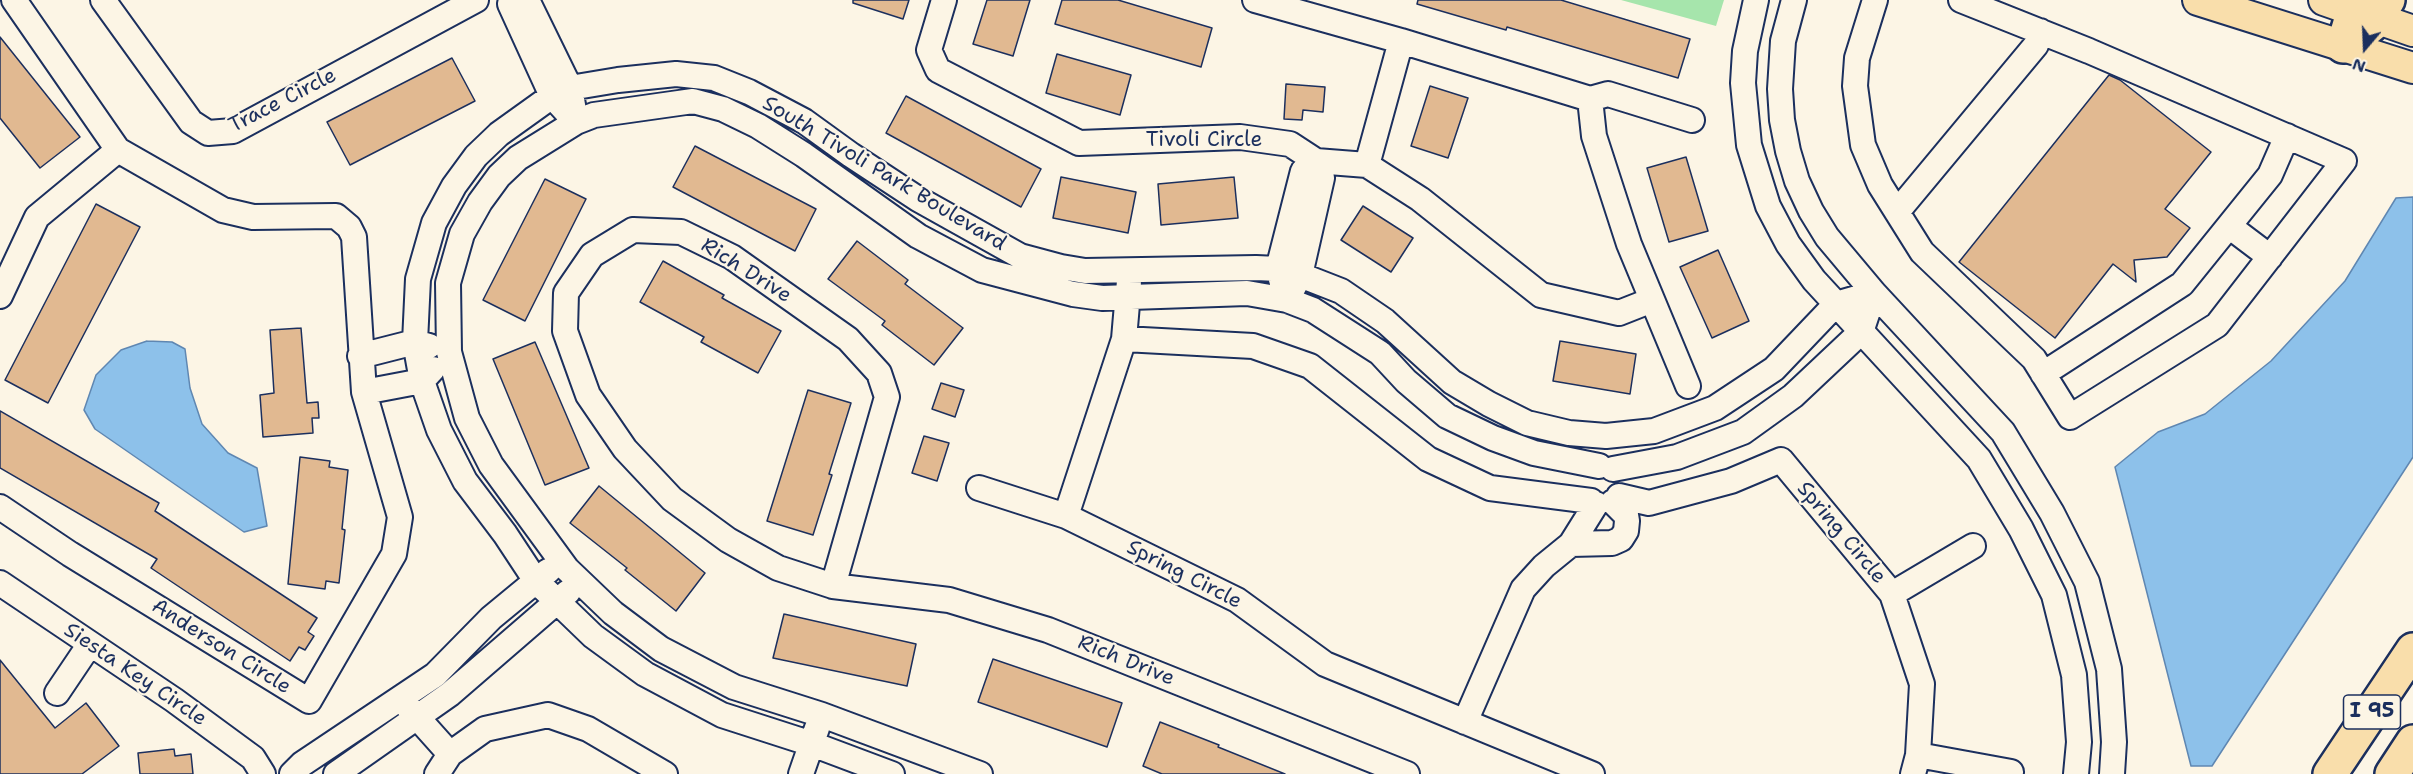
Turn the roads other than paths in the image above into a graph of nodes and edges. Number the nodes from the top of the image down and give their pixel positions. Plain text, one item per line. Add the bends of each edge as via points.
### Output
1 (14, 0) edge
2 (103, 0) edge
3 (476, 0) edge
4 (511, 0) edge
5 (527, 0) edge
6 (944, 0) edge
7 (1255, 0) edge
8 (1756, 0) edge
9 (1794, 0) edge
10 (1875, 0) edge
11 (1961, 0) edge
12 (2198, 0) edge
13 (2360, 6) edge
14 (2040, 31) junction
15 (2413, 31) edge
16 (1401, 41) junction
17 (2343, 46) junction
18 (2413, 68) edge
19 (561, 92) junction
20 (1590, 99) junction
21 (1692, 120) dead end
22 (576, 122) junction
23 (2287, 136) junction
24 (118, 150) junction
25 (1316, 161) junction
26 (1367, 165) junction
27 (1897, 213) junction
28 (2229, 226) junction
29 (2270, 257) junction
30 (1130, 268) junction
31 (1289, 272) junction
32 (1874, 293) junction
33 (0, 296) edge
34 (1128, 297) junction
35 (1287, 300) junction
36 (1652, 300) junction
37 (1836, 304) junction
38 (1861, 333) junction
39 (1124, 339) junction
40 (415, 342) junction
41 (449, 352) junction
42 (360, 356) junction
43 (2043, 374) junction
44 (422, 381) junction
45 (1688, 386) dead end
46 (364, 392) junction
47 (1606, 436) junction
48 (1606, 467) junction
49 (979, 488) dead end
50 (1605, 501) junction
51 (0, 507) edge
52 (1066, 516) junction
53 (1571, 544) junction
54 (1972, 546) dead end
55 (561, 560) junction
56 (580, 580) junction
57 (536, 581) junction
58 (0, 583) edge
59 (833, 586) junction
60 (1892, 594) junction
61 (558, 602) junction
62 (90, 644) junction
63 (2413, 650) edge
64 (2413, 687) edge
65 (57, 693) dead end
66 (402, 699) junction
67 (822, 715) junction
68 (416, 718) junction
69 (1465, 722) junction
70 (2413, 742) edge
71 (812, 744) junction
72 (444, 764) edge
73 (1916, 764) edge
74 (2011, 772) dead end
75 (263, 774) edge
76 (292, 774) edge
77 (336, 774) edge
78 (665, 774) edge
79 (801, 774) edge
80 (892, 774) edge
81 (980, 774) edge
82 (1407, 774) edge
83 (1592, 774) edge
84 (2076, 774) edge
85 (2112, 774) edge
86 (2330, 774) edge
87 (2355, 774) edge
88 (2392, 774) edge

1 - 24 street, Anderson Circle
2 - 3 street, Trace Circle via 191,122 208,133 233,131
4 - 19 street
5 - 19 street
6 - 25 street, Tivoli Circle via 929,50 938,70 1079,143 1240,137 1290,144
7 - 16 street
8 - 37 street via 1743,83 1746,127 1757,176 1788,244
9 - 32 street via 1783,41 1780,73 1788,151 1811,211 1827,237
10 - 27 street via 1857,58 1857,116 1863,145
11 - 14 street
12 - 17 main road
13 - 15 main road
13 - 17 highway via 2357,37
14 - 23 street
14 - 27 street via 2036,45
16 - 20 street
16 - 26 street
17 - 18 main road
19 - 22 street
19 - 30 street, South Tivoli Park Boulevard via 618,80 676,74 714,78 804,121 918,199 1020,256 1085,271
19 - 40 street via 499,134 454,186 434,223 418,279
20 - 21 street via 1608,94
20 - 36 street via 1594,136 1629,244
22 - 34 street, South Tivoli Park Boulevard via 594,115 693,101 723,109 804,155 918,236 982,270 1073,294
22 - 41 street, South Tivoli Park Boulevard via 518,158 499,176 462,234 448,284
23 - 28 street via 2270,175
23 - 29 street via 2344,161
24 - 33 street via 37,217
24 - 42 street, Anderson Circle via 223,210 253,217 336,216 349,227 354,237
25 - 26 street, Tivoli Circle
25 - 31 street via 1303,171
26 - 36 street, Tivoli Circle via 1420,198 1541,295 1619,313
27 - 43 street via 1922,252 2034,359
28 - 29 street
28 - 43 street via 2182,284
29 - 43 street via 2217,326 2070,417
30 - 31 street, South Tivoli Park Boulevard
30 - 34 street
31 - 35 street
31 - 47 street, South Tivoli Park Boulevard via 1341,291 1385,321 1452,382 1489,404 1527,423
32 - 37 street
32 - 38 street, South Tivoli Park Boulevard
32 - 85 street via 2003,432 2052,513 2087,582 2109,669
34 - 35 street, South Tivoli Park Boulevard via 1247,293
34 - 39 street
35 - 48 street, South Tivoli Park Boulevard via 1313,310 1380,353 1447,416 1534,453
36 - 45 street
37 - 38 street
37 - 47 street, South Tivoli Park Boulevard via 1774,369 1715,408 1654,430
38 - 48 street, South Tivoli Park Boulevard via 1792,396 1743,432 1677,457
38 - 84 street via 1978,459 2021,529 2054,595 2073,675 2079,742
39 - 50 street, Spring Circle via 1253,345 1310,366 1428,459 1490,488
39 - 52 street
40 - 41 street
40 - 42 street
40 - 44 street
41 - 44 street
41 - 55 street, South Tivoli Park Boulevard via 467,418 491,465
42 - 46 street, Anderson Circle
44 - 46 street
44 - 57 street via 439,430 465,481
46 - 51 street, Anderson Circle via 400,517 399,526 394,554 309,701
47 - 48 street
48 - 50 street via 1621,477 1622,483
48 - 50 street via 1592,468 1584,478 1584,490
49 - 52 street, Spring Circle
50 - 53 street
50 - 53 street via 1626,515 1626,531 1621,539 1612,543
50 - 60 street, Spring Circle via 1649,503 1731,481 1781,460
52 - 69 street, Spring Circle via 1238,600 1325,664
53 - 69 street via 1523,589
54 - 60 street
55 - 56 street, South Tivoli Park Boulevard
55 - 57 street
56 - 61 street
56 - 67 street, South Tivoli Park Boulevard via 613,613 661,648 734,687
57 - 61 street
57 - 66 street via 491,618 435,675
58 - 62 street, Siesta Key Circle
59 - 59 street, Rich Drive via 778,568 728,540 672,499 625,449 588,395 565,331 566,292 592,255 633,230 681,232 732,257 790,296 848,339 879,373 887,397
59 - 82 street, Rich Drive via 949,600 1048,630
60 - 73 street, Spring Circle via 1922,684
61 - 68 street
61 - 71 street via 593,636 645,674 722,715
62 - 65 street
62 - 75 street, Siesta Key Circle via 253,758
63 - 86 highway, I 95
64 - 87 highway
66 - 68 street
66 - 76 street
67 - 71 street
67 - 81 street, South Tivoli Park Boulevard
68 - 72 street
68 - 77 street
69 - 83 street, Spring Circle
70 - 88 highway
71 - 79 street
71 - 80 street
72 - 78 street via 485,729 548,715 588,729
73 - 74 street

